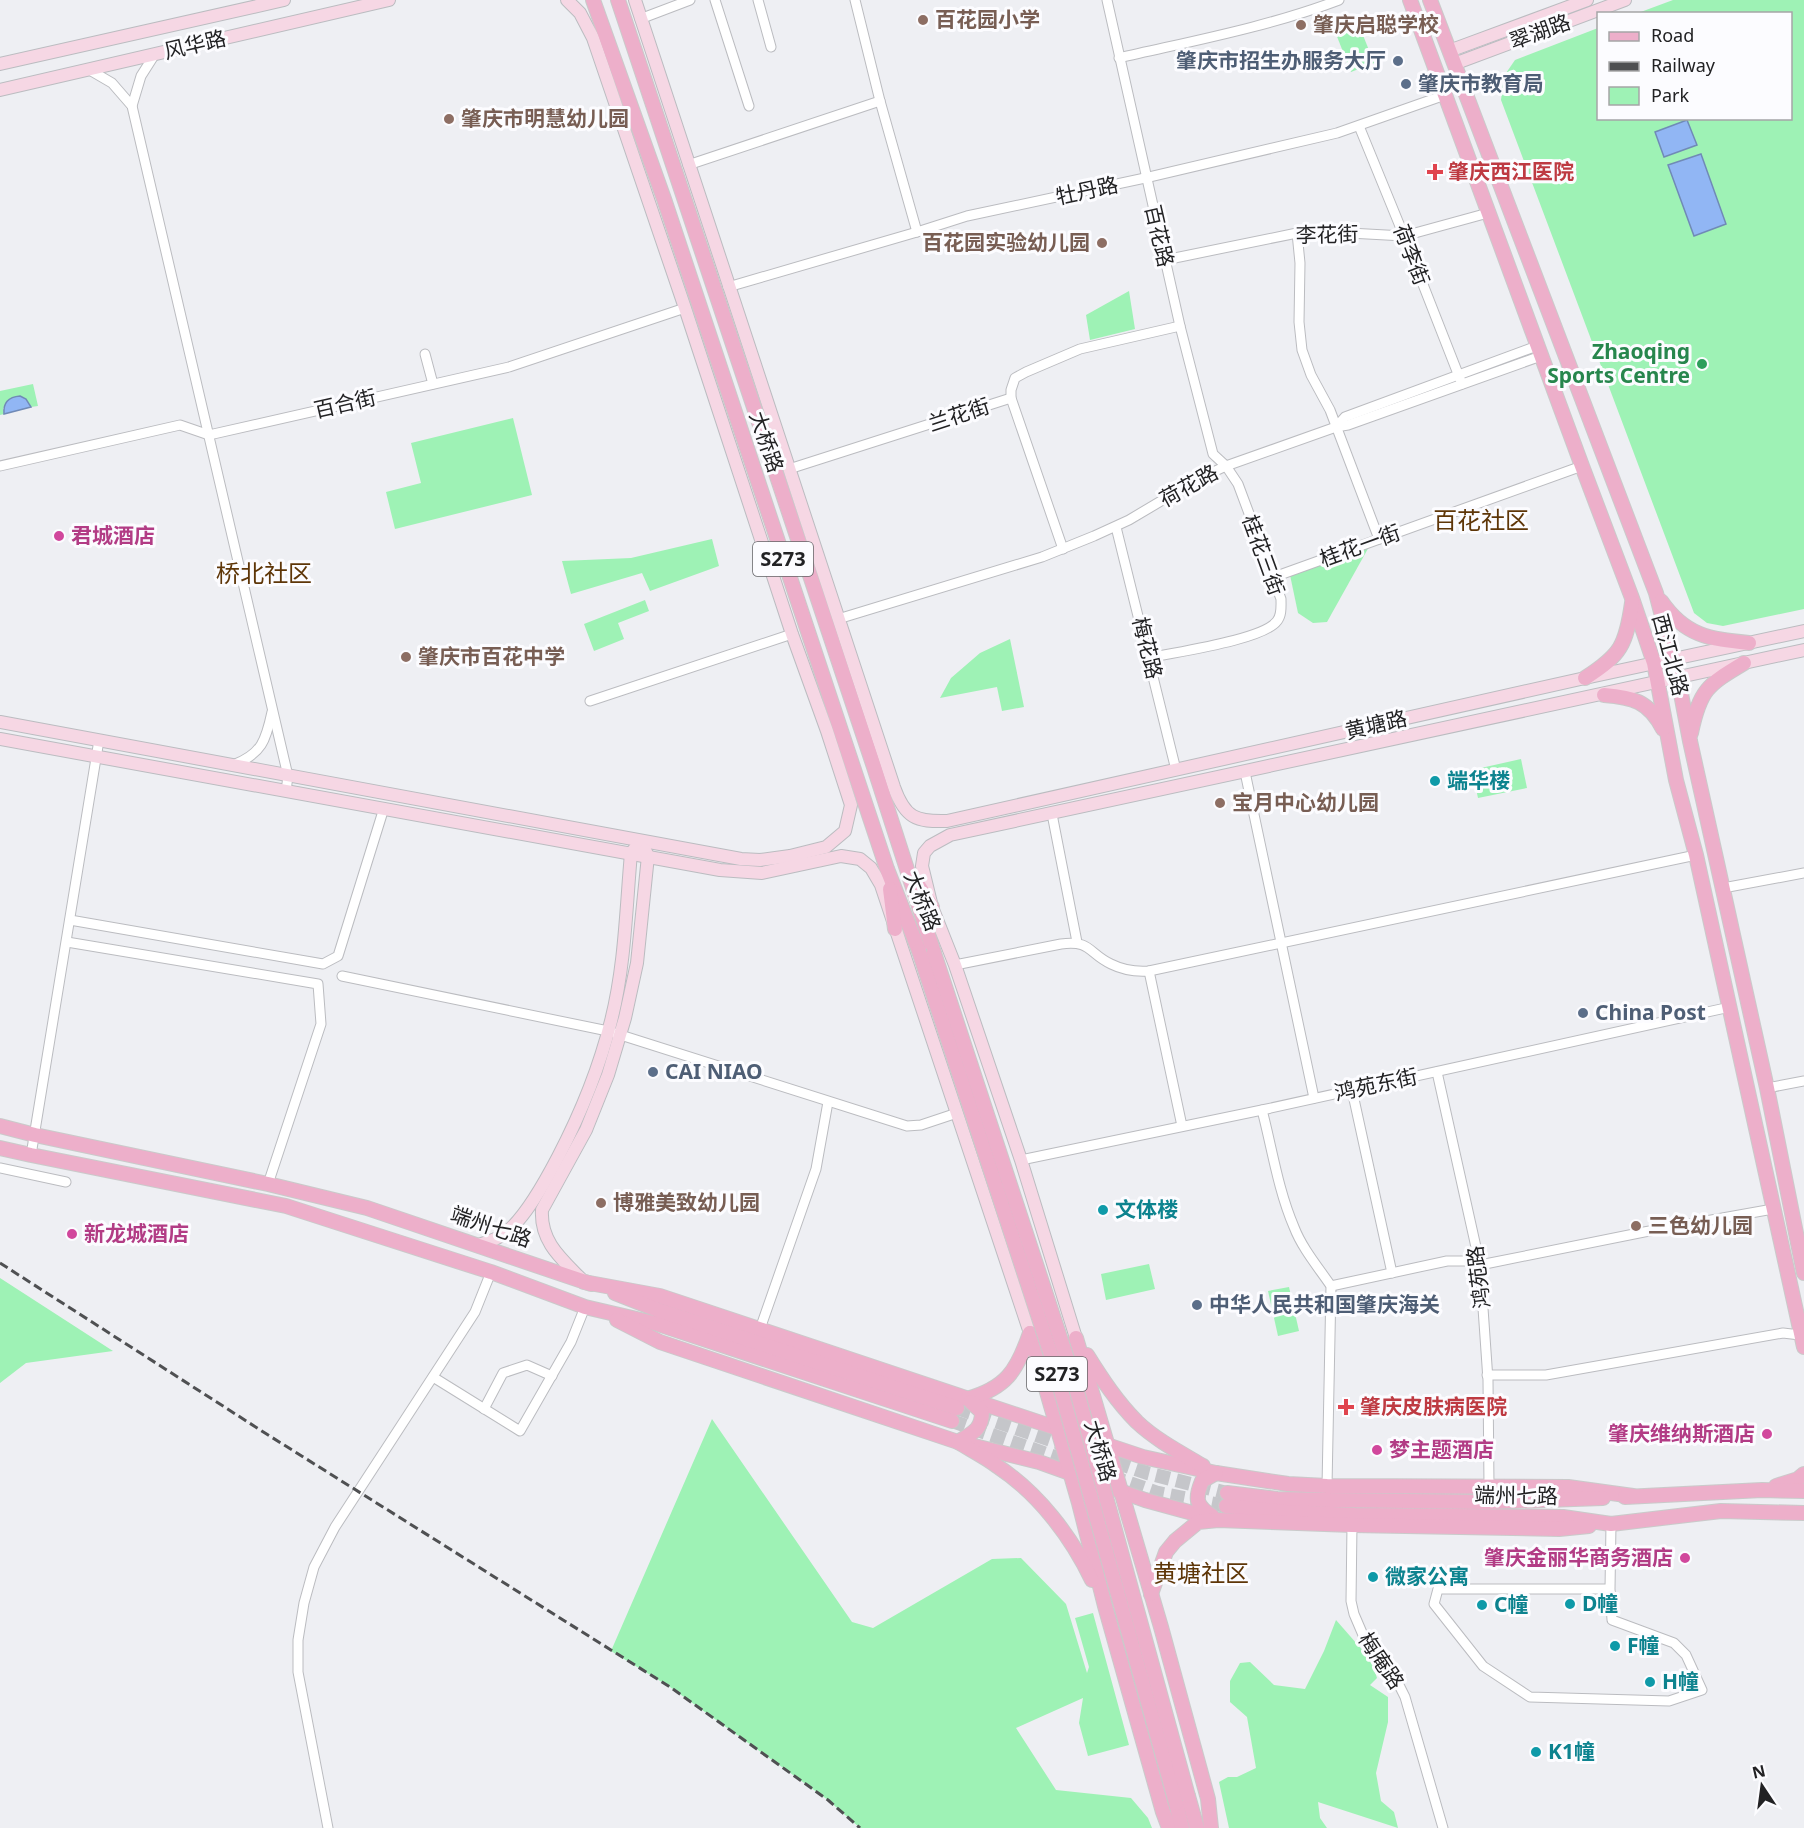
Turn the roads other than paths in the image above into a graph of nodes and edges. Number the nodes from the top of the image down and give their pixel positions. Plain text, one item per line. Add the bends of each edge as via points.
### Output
1 (284, 0) edge
2 (389, 0) edge
3 (567, 0) edge
4 (593, 0) edge
5 (635, 0) edge
6 (690, 0) edge
7 (715, 0) edge
8 (758, 0) edge
9 (855, 0) edge
10 (1107, 0) edge
11 (1339, 0) edge
12 (1410, 0) edge
13 (1430, 0) edge
14 (1587, 0) edge
15 (1625, 0) edge
16 (619, 5) edge
17 (640, 19) junction
18 (631, 40) junction
19 (771, 47) dead end
20 (155, 54) junction
21 (1451, 57) junction
22 (1119, 58) junction
23 (0, 64) edge
24 (640, 65) junction
25 (88, 69) junction
26 (619, 73) junction
27 (0, 90) edge
28 (1444, 94) junction
29 (880, 101) junction
30 (132, 106) junction
31 (749, 106) dead end
32 (1359, 126) junction
33 (625, 133) junction
34 (688, 165) junction
35 (1145, 178) junction
36 (664, 199) junction
37 (684, 202) junction
38 (1488, 213) junction
39 (917, 232) junction
40 (1297, 233) junction
41 (1404, 236) junction
42 (719, 259) junction
43 (1165, 260) junction
44 (728, 287) junction
45 (686, 308) junction
46 (704, 324) junction
47 (1180, 326) junction
48 (1539, 351) junction
49 (424, 354) dead end
50 (1460, 380) junction
51 (432, 384) junction
52 (713, 392) junction
53 (1011, 398) junction
54 (1336, 427) junction
55 (209, 435) junction
56 (0, 466) edge
57 (1226, 466) junction
58 (1582, 466) junction
59 (789, 469) junction
60 (1116, 527) junction
61 (811, 538) junction
62 (1379, 539) junction
63 (1063, 549) junction
64 (1642, 556) junction
65 (1620, 567) junction
66 (1274, 577) junction
67 (1656, 593) junction
68 (817, 597) junction
69 (1632, 598) junction
70 (838, 619) junction
71 (1804, 630) edge
72 (792, 634) junction
73 (1749, 643) junction
74 (1804, 650) edge
75 (1149, 658) junction
76 (1673, 659) junction
77 (1654, 663) junction
78 (1744, 663) junction
79 (1585, 678) junction
80 (1678, 678) junction
81 (1658, 682) junction
82 (1604, 695) junction
83 (590, 700) dead end
84 (273, 710) junction
85 (0, 722) edge
86 (827, 731) junction
87 (0, 739) edge
88 (1669, 740) junction
89 (99, 741) junction
90 (1690, 741) junction
91 (96, 757) junction
92 (232, 765) junction
93 (874, 767) junction
94 (1176, 771) junction
95 (1245, 772) junction
96 (288, 776) junction
97 (1698, 776) junction
98 (1676, 780) junction
99 (894, 788) junction
100 (286, 791) junction
101 (862, 794) junction
102 (384, 808) junction
103 (1052, 814) junction
104 (641, 841) junction
105 (631, 853) junction
106 (1696, 855) junction
107 (648, 856) junction
108 (904, 863) junction
109 (887, 870) junction
110 (1804, 873) edge
111 (1723, 888) junction
112 (932, 907) junction
113 (70, 920) junction
114 (895, 930) junction
115 (67, 942) junction
116 (1077, 942) junction
117 (1281, 944) junction
118 (955, 965) junction
119 (1149, 971) junction
120 (342, 976) dead end
121 (1730, 1007) junction
122 (614, 1033) junction
123 (1437, 1072) junction
124 (1804, 1081) edge
125 (1767, 1088) junction
126 (1352, 1090) junction
127 (1314, 1098) junction
128 (828, 1102) junction
129 (1262, 1110) junction
130 (957, 1113) junction
131 (0, 1126) edge
132 (1182, 1126) junction
133 (35, 1136) junction
134 (0, 1148) edge
135 (31, 1155) junction
136 (1021, 1160) junction
137 (0, 1168) edge
138 (66, 1182) dead end
139 (268, 1184) junction
140 (1773, 1209) junction
141 (478, 1245) junction
142 (1480, 1265) junction
143 (491, 1272) junction
144 (1804, 1272) edge
145 (1392, 1273) junction
146 (584, 1282) junction
147 (1331, 1286) junction
148 (585, 1307) junction
149 (599, 1311) junction
150 (1068, 1314) junction
151 (1028, 1327) junction
152 (760, 1329) junction
153 (1076, 1338) junction
154 (1802, 1341) edge
155 (1487, 1375) junction
156 (552, 1376) junction
157 (433, 1377) junction
158 (484, 1409) junction
159 (959, 1409) junction
160 (1057, 1427) junction
161 (958, 1442) junction
162 (1109, 1447) junction
163 (1071, 1473) junction
164 (1216, 1473) junction
165 (1804, 1474) edge
166 (1327, 1486) junction
167 (1489, 1486) junction
168 (1762, 1490) junction
169 (1804, 1491) edge
170 (1123, 1493) junction
171 (1633, 1497) junction
172 (1790, 1513) junction
173 (1804, 1513) edge
174 (1218, 1520) junction
175 (1611, 1524) junction
176 (1352, 1525) junction
177 (1804, 1525) edge
178 (1610, 1589) junction
179 (1151, 1594) junction
180 (1105, 1606) junction
181 (1182, 1799) junction
182 (328, 1828) edge
183 (1169, 1828) edge
184 (1182, 1828) edge
185 (1197, 1828) edge
186 (1211, 1828) edge
187 (1443, 1828) edge

1 - 23 street, 风华路
2 - 20 street, 风华路
3 - 33 street via 580,13 593,38
4 - 26 main road, 大桥路 / S273
5 - 17 street
6 - 17 street
7 - 31 street
8 - 19 street
9 - 29 street
10 - 22 street, 百花路
11 - 22 street via 1271,22
12 - 28 main road, 西江北路
13 - 21 main road, 西江北路
14 - 21 street, 翠湖路
15 - 21 street, 翠湖路
16 - 17 street
16 - 18 main road, 大桥路 / S273
17 - 18 street
17 - 34 street
18 - 24 main road, 大桥路 / S273
20 - 25 street, 风华路
20 - 30 street via 141,76
21 - 64 main road, 西江北路
22 - 35 street, 百花路
24 - 26 main road
24 - 37 main road, 大桥路 / S273
25 - 27 street, 风华路
25 - 30 street via 112,83
26 - 36 main road, 大桥路 / S273
28 - 32 street, 牡丹路
28 - 38 main road, 西江北路
29 - 34 street
29 - 39 street
30 - 55 street
32 - 35 street, 牡丹路
32 - 41 street, 荷李街
33 - 36 street
33 - 45 street
34 - 42 street
35 - 39 street, 牡丹路 via 967,216
35 - 43 street, 百花路
36 - 46 main road, 大桥路 / S273
37 - 42 street
37 - 68 main road, 大桥路 / S273
38 - 41 street, 李花街
38 - 48 main road, 西江北路
39 - 44 street, 牡丹路
40 - 41 street, 李花街
40 - 43 street, 李花街
40 - 54 street via 1302,350
41 - 50 street, 荷李街
42 - 44 street
43 - 47 street, 百花路
44 - 59 street
45 - 51 street, 百合街 via 509,367
45 - 52 street
46 - 52 street
46 - 101 main road, 大桥路 / S273
47 - 53 street via 1080,349 1036,367 1015,378
47 - 57 street, 百花路 via 1213,454
48 - 50 street, 荷花路
48 - 58 main road, 西江北路
49 - 51 street
50 - 54 street, 荷花路
51 - 55 street, 百合街
52 - 72 street
53 - 59 street, 兰花街
53 - 63 street, 兰花街
54 - 57 street, 荷花路
54 - 62 street
55 - 56 street via 180,425
55 - 84 street
57 - 60 street, 荷花路
57 - 66 street, 桂花三街 via 1238,484
58 - 62 street, 桂花一街
58 - 65 main road, 西江北路
59 - 61 street
60 - 63 street, 荷花路
60 - 75 street, 梅花路
61 - 68 street
61 - 70 street
62 - 66 street, 桂花一街
63 - 70 street, 荷花路
64 - 65 main road
64 - 67 main road, 西江北路
65 - 69 main road, 西江北路
66 - 75 street, 桂花三街 via 1281,614 1265,630
67 - 73 main road via 1670,614 1690,630 1714,639
67 - 76 main road, 西江北路
68 - 93 main road, 大桥路 / S273
69 - 77 main road, 西江北路
69 - 79 main road via 1622,646 1614,657
70 - 99 street
71 - 73 street, 黄塘路
72 - 83 street
72 - 86 street
73 - 76 street, 黄塘路
74 - 78 street, 黄塘路
75 - 94 street, 梅花路
76 - 77 street, 黄塘路
76 - 80 main road, 西江北路
77 - 79 street, 黄塘路
77 - 81 main road, 西江北路
78 - 80 street, 黄塘路
78 - 90 main road via 1705,691 1697,707
79 - 94 street, 黄塘路
80 - 81 street, 黄塘路
80 - 90 main road, 西江北路
81 - 82 street, 黄塘路
81 - 88 main road, 西江北路
82 - 88 main road via 1626,697 1645,705
82 - 95 street, 黄塘路
84 - 92 street via 258,752
84 - 96 street
85 - 89 street
86 - 101 street
86 - 104 street via 851,805 845,831 826,847 760,860
87 - 91 street
88 - 98 main road, 西江北路
89 - 91 street
89 - 92 street
90 - 97 main road, 西江北路
91 - 100 street
91 - 113 street
92 - 96 street
93 - 99 street
93 - 108 main road, 大桥路 / S273
94 - 99 street, 黄塘路 via 947,821 918,819 900,803
95 - 103 street, 黄塘路
95 - 117 street
96 - 100 street
96 - 104 street
97 - 98 main road
97 - 111 main road, 西江北路
98 - 106 main road, 西江北路
100 - 102 street
101 - 109 main road, 大桥路 / S273
102 - 105 street
102 - 113 street via 338,956 323,964
103 - 112 street, 黄塘路 via 950,835 930,846 922,866
103 - 116 street
104 - 105 street
104 - 107 street
105 - 107 street
105 - 122 street
106 - 117 street
106 - 121 main road, 西江北路
107 - 114 street via 720,870 762,873 841,856 860,859 881,885
107 - 122 street via 637,963
108 - 112 main road
108 - 181 main road, 大桥路 / S273, bridge via 1073,1377
109 - 114 main road
109 - 181 main road, 大桥路 / S273, bridge via 919,951 1052,1358
110 - 111 street
111 - 125 main road, 西江北路
112 - 118 street
113 - 115 street
114 - 130 street
115 - 133 street
115 - 139 street via 318,984 321,1024
116 - 118 street
116 - 119 street via 1111,964 1135,972
117 - 119 street
117 - 127 street
118 - 136 street
119 - 132 street
120 - 122 street
121 - 123 street, 鸿苑东街
121 - 140 main road, 西江北路
122 - 128 street
122 - 141 street via 547,1179 514,1226
122 - 146 street via 608,1076 586,1130 542,1210 544,1234 553,1250
123 - 126 street, 鸿苑东街
123 - 142 street, 鸿苑路
124 - 125 street
125 - 144 main road, 西江北路
126 - 127 street, 鸿苑东街
126 - 145 street
127 - 129 street, 鸿苑东街
128 - 130 street via 907,1126
128 - 152 street via 816,1169
129 - 132 street, 鸿苑东街
129 - 147 street via 1294,1229
130 - 151 street
131 - 133 main road, 端州七路
132 - 136 street, 鸿苑东街
133 - 135 street
133 - 139 main road, 端州七路
134 - 135 main road, 端州七路
135 - 143 main road, 端州七路 via 286,1206
136 - 150 street
137 - 138 street
139 - 141 main road, 端州七路 via 367,1208
140 - 142 street
140 - 154 main road, 西江北路
141 - 146 main road, 端州七路
142 - 145 street via 1447,1261
142 - 155 street, 鸿苑路
143 - 148 main road, 端州七路
143 - 157 street via 475,1312
145 - 147 street
146 - 152 main road via 660,1296
146 - 159 main road, 端州七路
147 - 166 street
148 - 149 main road, 端州七路
148 - 156 street
149 - 159 main road, 端州七路
149 - 161 main road via 660,1342
150 - 151 street via 1060,1327 1050,1331
150 - 153 street
151 - 159 main road via 1023,1353 1007,1378
151 - 160 main road
152 - 159 main road
153 - 162 main road
153 - 164 main road via 1107,1387 1138,1422 1178,1452
154 - 155 street via 1783,1333 1546,1375
155 - 167 street, 鸿苑路
156 - 158 street via 527,1365 503,1372
156 - 158 street via 520,1431
157 - 158 street
157 - 182 street via 334,1527 314,1567 303,1603 298,1671
159 - 160 main road
159 - 161 main road via 982,1412 982,1422
160 - 162 main road
160 - 163 main road
161 - 163 main road
161 - 180 main road via 999,1467 1037,1501 1083,1560
162 - 164 main road
162 - 170 main road
163 - 170 main road
163 - 180 main road
164 - 166 main road
164 - 174 main road via 1202,1481 1197,1494 1199,1505
165 - 168 main road
166 - 167 main road
167 - 171 main road via 1568,1487
168 - 169 main road, 端州七路
168 - 171 main road, 端州七路
170 - 174 main road
170 - 179 main road
171 - 175 main road, 端州七路 via 1462,1502 1227,1500 1286,1512 1563,1516
172 - 173 main road, 端州七路
172 - 175 main road, 端州七路 via 1721,1510
172 - 177 main road
174 - 176 main road
174 - 179 main road via 1198,1522 1175,1541 1166,1552
175 - 176 main road via 1559,1529
175 - 178 street
176 - 187 street, 梅庵路 via 1354,1614 1366,1642 1393,1673 1405,1697
178 - 178 street via 1612,1620 1674,1643 1686,1655 1702,1690 1669,1701 1530,1697 1483,1666 1434,1604 1438,1588
179 - 180 main road via 1137,1588 1125,1589
179 - 186 main road via 1208,1799
180 - 183 main road
181 - 184 main road, 大桥路 / S273
181 - 185 main road, 大桥路 / S273

